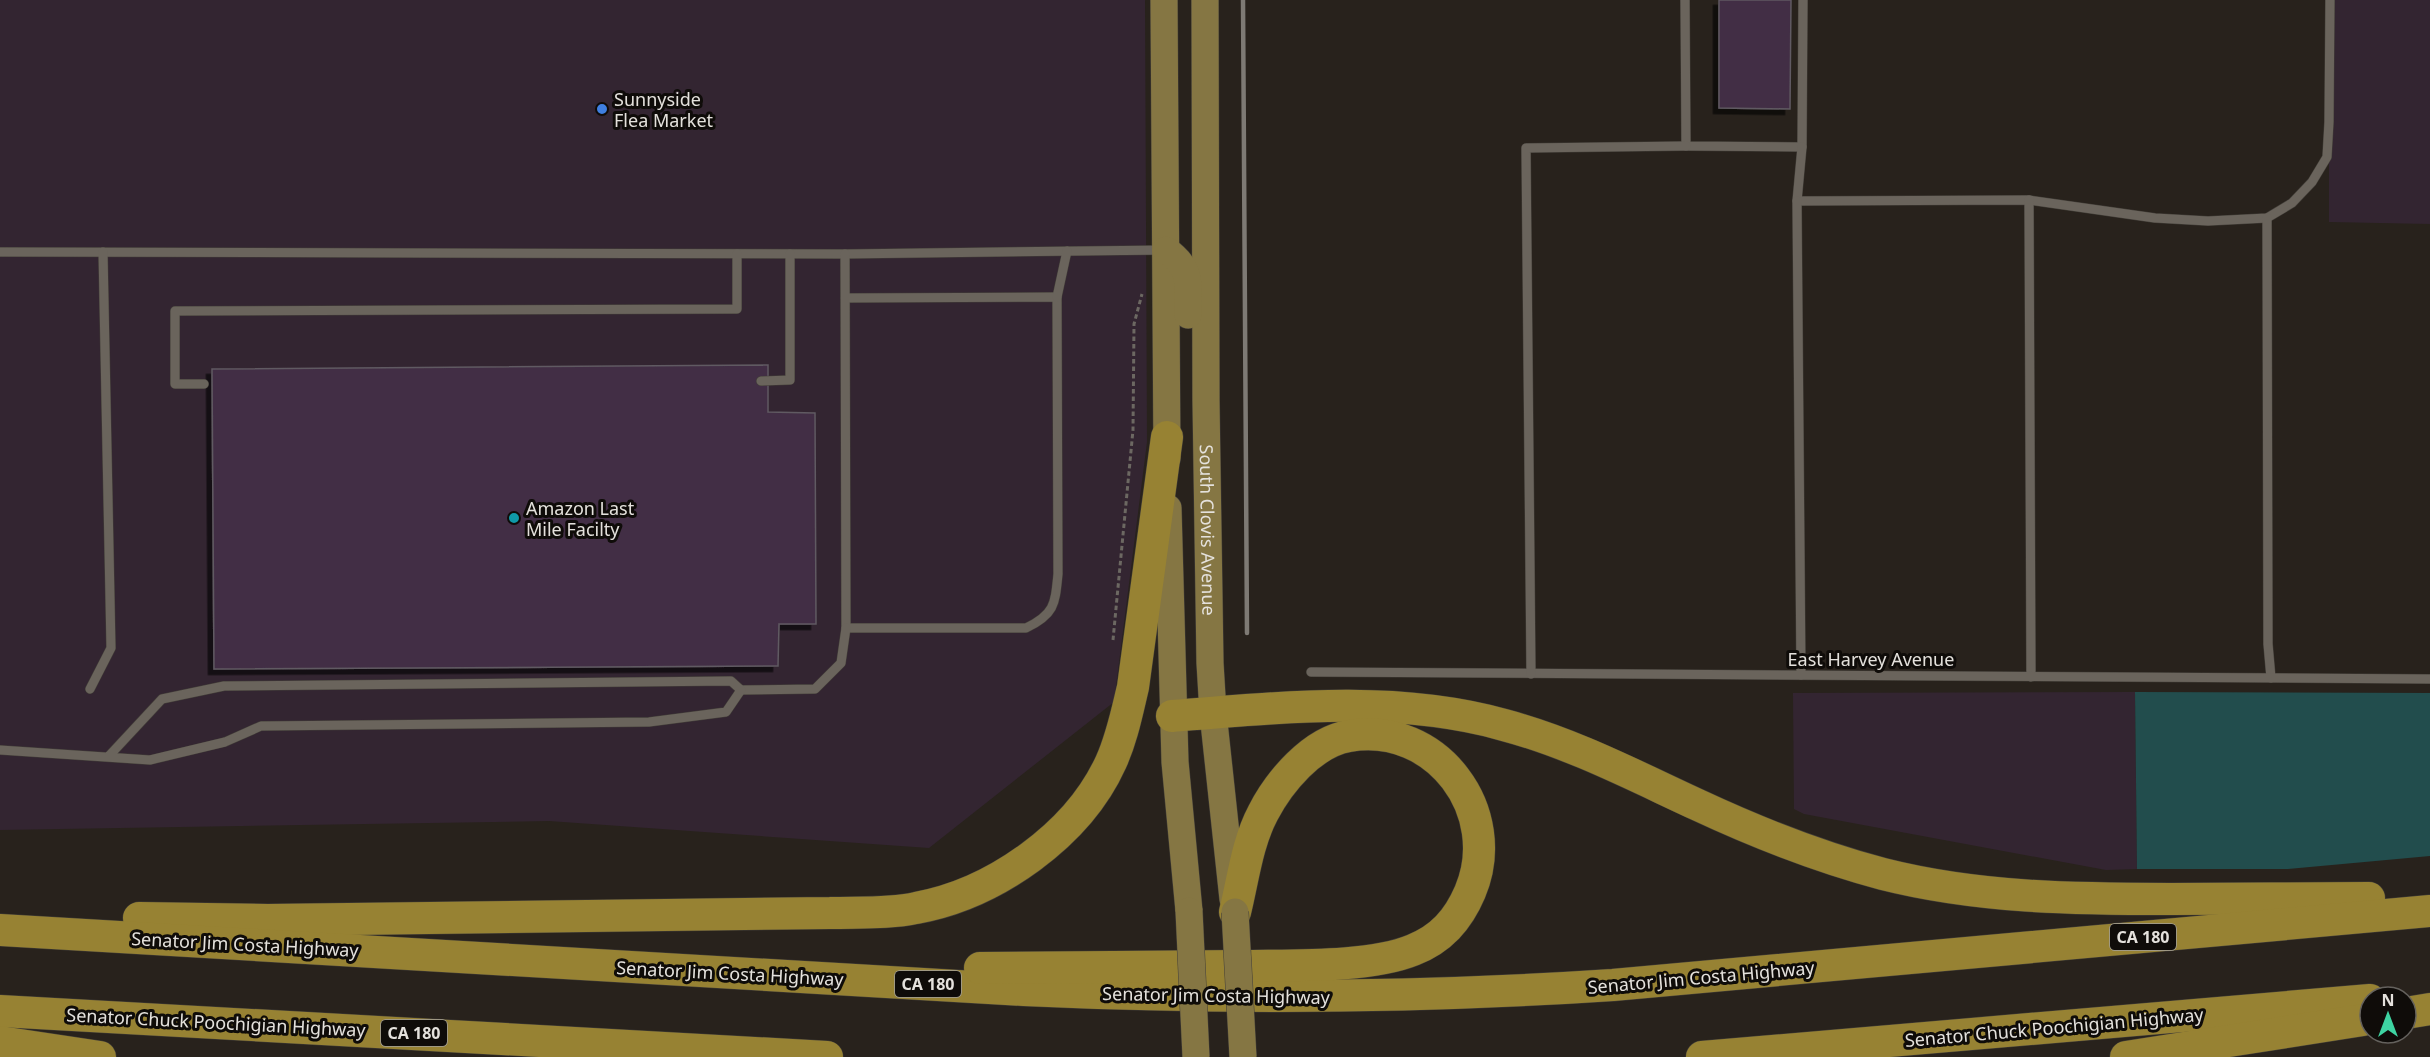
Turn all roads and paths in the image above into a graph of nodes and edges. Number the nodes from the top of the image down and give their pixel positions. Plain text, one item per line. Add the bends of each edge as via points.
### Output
1 (1164, 0) edge
2 (1205, 0) edge
3 (1685, 0) edge
4 (1803, 0) edge
5 (2330, 0) edge
6 (1686, 146) junction
7 (1802, 147) junction
8 (2029, 200) junction
9 (1797, 201) junction
10 (2268, 218) junction
11 (1166, 250) junction
12 (1067, 251) junction
13 (0, 252) edge
14 (103, 252) junction
15 (737, 254) junction
16 (789, 254) junction
17 (845, 254) junction
18 (1142, 286) dead end
19 (1057, 297) junction
20 (845, 298) junction
21 (762, 381) dead end
22 (204, 384) dead end
23 (1167, 437) junction
24 (1208, 533) junction
25 (846, 628) junction
26 (1113, 646) dead end
27 (1311, 672) dead end
28 (1531, 674) junction
29 (1800, 675) junction
30 (2031, 677) junction
31 (2271, 678) junction
32 (2430, 679) edge
33 (90, 689) dead end
34 (741, 690) junction
35 (1213, 713) junction
36 (1172, 716) junction
37 (0, 750) edge
38 (108, 757) junction
39 (2430, 898) edge
40 (1234, 912) junction
41 (2430, 912) edge
42 (0, 919) edge
43 (0, 930) edge
44 (704, 971) junction
45 (2358, 1001) edge
46 (0, 1011) edge
47 (2358, 1020) edge
48 (0, 1042) edge
49 (100, 1057) edge
50 (827, 1057) edge
51 (1196, 1057) edge
52 (1243, 1057) edge
53 (1702, 1057) edge
54 (2126, 1057) edge

1 - 11 main road
2 - 24 main road, South Clovis Avenue
3 - 6 lane
4 - 7 lane
5 - 10 lane via 2327,157 2299,196
6 - 7 lane
6 - 28 lane via 1526,148
7 - 9 lane
8 - 9 lane
8 - 10 lane via 2155,218
8 - 30 lane
9 - 29 lane
10 - 31 lane
11 - 12 lane
11 - 23 main road
11 - 24 main road via 1186,269 1190,444
12 - 17 lane
12 - 19 lane
13 - 14 lane
14 - 15 lane
14 - 33 lane via 111,648
15 - 16 lane
15 - 22 lane via 737,309 174,310 175,384
16 - 17 lane
16 - 21 lane via 790,381
17 - 20 lane
18 - 26 path via 1134,324 1133,430
19 - 20 lane
19 - 25 lane via 1055,603 1042,621 1026,628
20 - 25 lane
23 - 36 main road
23 - 42 highway via 1133,687 1110,763 1080,809 1043,846 1021,864 971,892 915,909 830,913 279,920
24 - 35 main road, South Clovis Avenue
25 - 34 lane via 841,663 815,689
27 - 28 lane, East Harvey Avenue
28 - 29 lane, East Harvey Avenue
29 - 30 lane, East Harvey Avenue
30 - 31 lane, East Harvey Avenue
31 - 32 lane, East Harvey Avenue
34 - 38 lane via 726,712 649,722 261,726 225,742 150,760
34 - 38 lane via 731,681 224,686 162,699
35 - 36 highway
35 - 39 highway via 1392,706 1502,724 1599,759 1786,843 1883,874 1948,887 2070,899
35 - 40 main road, South Clovis Avenue
36 - 51 main road, bridge via 1189,911
37 - 38 lane
40 - 44 highway via 1253,837 1271,798 1293,770 1329,744 1347,736 1396,738 1431,755 1447,768 1469,800 1479,831 1479,859 1474,882 1459,915 1430,943 1388,957 1291,965
40 - 52 main road, South Clovis Avenue, bridge
41 - 44 highway, Senator Jim Costa Highway / CA 180 via 1613,985 1369,997 1138,995
43 - 44 highway, Senator Jim Costa Highway / CA 180
45 - 53 highway, Senator Chuck Poochigian Highway
46 - 50 highway, Senator Chuck Poochigian Highway / CA 180
47 - 54 highway
48 - 49 highway

